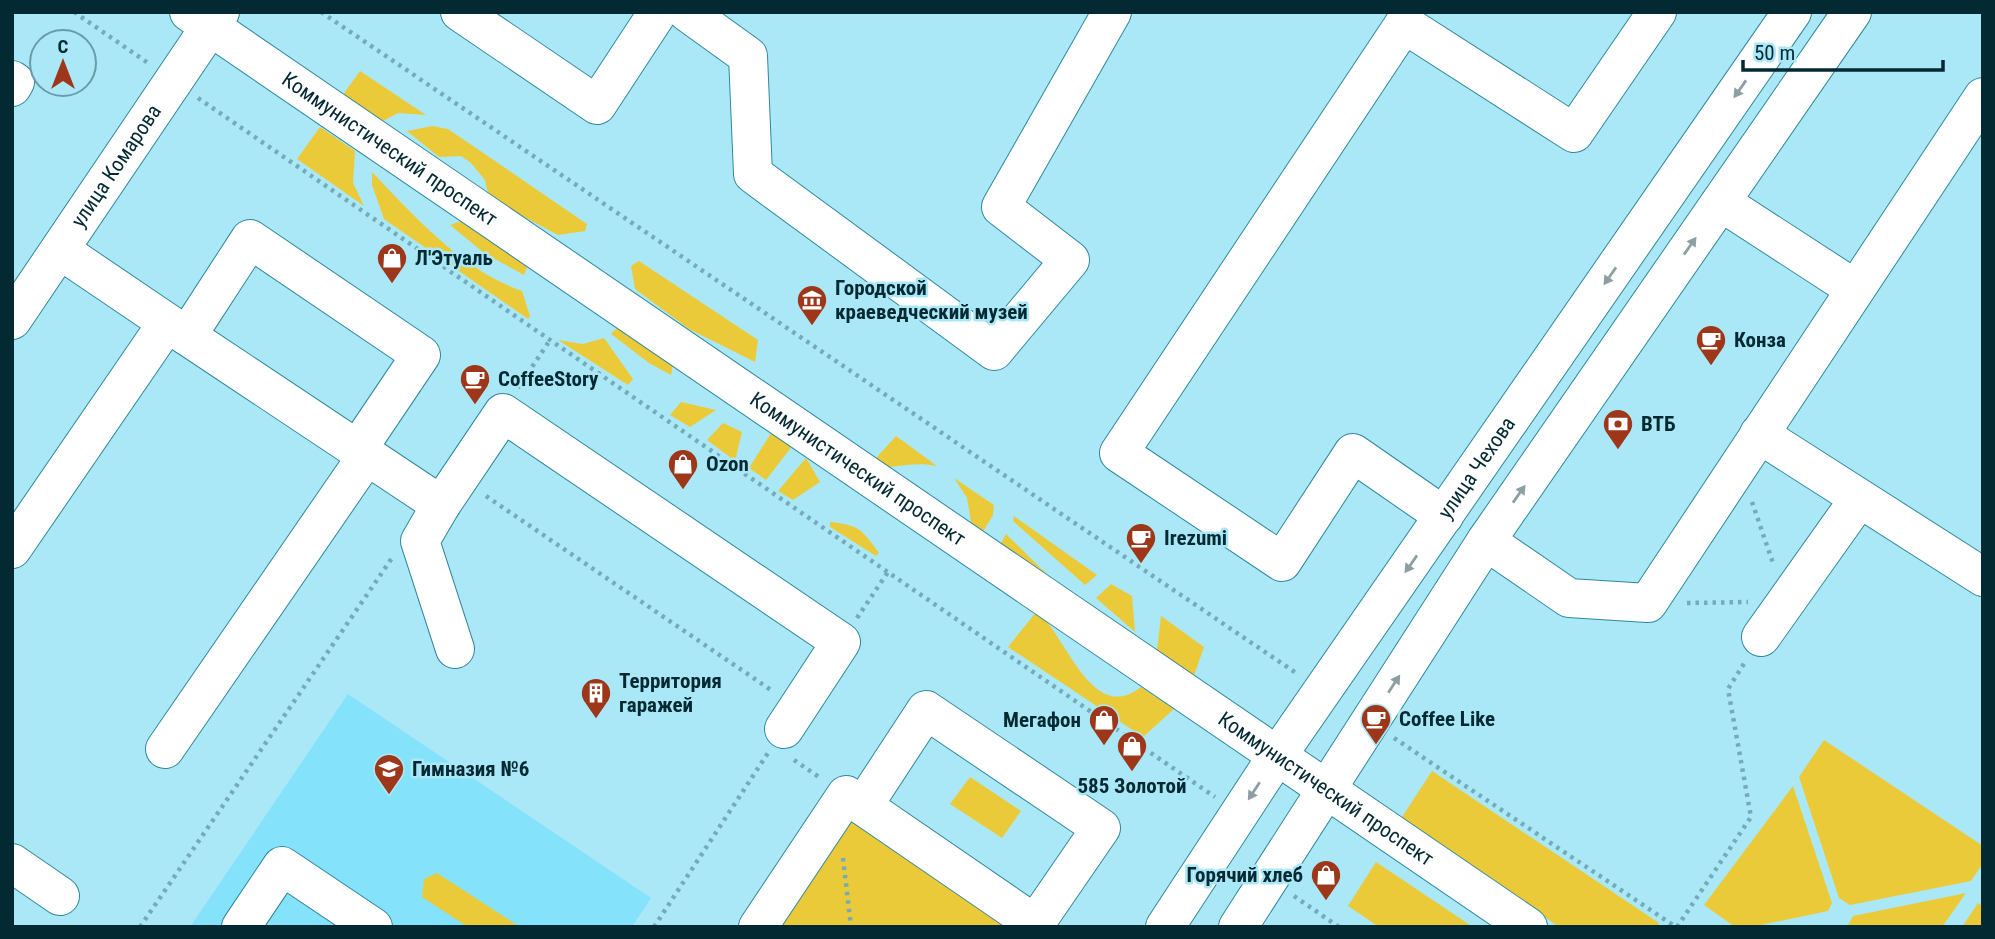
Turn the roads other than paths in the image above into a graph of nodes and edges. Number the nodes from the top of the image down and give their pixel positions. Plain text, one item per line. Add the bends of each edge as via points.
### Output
1 (460, 12) edge
2 (658, 12) edge
3 (687, 12) edge
4 (1112, 12) edge
5 (1657, 12) edge
6 (1792, 12) edge
7 (1852, 12) edge
8 (206, 17) edge
9 (1400, 18) edge
10 (12, 80) edge
11 (12, 87) edge
12 (1983, 97) edge
13 (1721, 202) junction
14 (60, 250) junction
15 (1855, 289) junction
16 (17, 304) edge
17 (177, 330) junction
18 (1749, 449) junction
19 (362, 453) junction
20 (450, 492) junction
21 (1859, 499) junction
22 (1444, 516) junction
23 (1486, 541) junction
24 (12, 549) edge
25 (1983, 577) edge
26 (1760, 637) road end
27 (455, 649) dead end
28 (1321, 695) junction
29 (1368, 726) junction
30 (785, 728) road end
31 (166, 748) dead end
32 (1277, 756) junction
33 (1326, 789) junction
34 (848, 804) junction
35 (1234, 821) junction
36 (12, 863) edge
37 (1281, 876) junction
38 (60, 896) dead end
39 (1037, 925) edge
40 (241, 927) edge
41 (373, 927) edge
42 (758, 927) edge
43 (1165, 927) edge
44 (1238, 927) edge
45 (1528, 927) edge

1 - 2 street via 597,105
3 - 4 street via 748,56 753,174 994,351 1070,260 1001,206
5 - 9 street via 1574,133
6 -> 22 street, улица Чехова
7 - 13 street
8 - 14 street, улица Комарова via 174,81
8 - 32 street, Коммунистический проспект
9 - 22 street via 1119,453 1282,562 1353,453
10 - 11 street
12 - 15 street
13 - 15 street
23 -> 13 street
14 - 16 street, улица Комарова
14 - 17 street
15 - 18 street
17 - 19 street
17 - 19 street via 250,239 421,355
17 - 24 street
18 - 21 street
18 - 23 street via 1648,603 1569,598
19 - 20 street
19 - 31 street
20 - 27 street via 419,541
20 - 30 street via 503,413 841,642
21 - 25 street
21 - 26 street
22 -> 28 street, улица Чехова
29 -> 23 street
28 - 29 street
28 - 32 street, улица Чехова
29 - 33 street
32 - 33 street, Коммунистический проспект
32 -> 35 street, улица Чехова
33 - 37 street
33 - 45 street, Коммунистический проспект
34 - 39 street
34 - 39 street via 926,710 1101,828
34 - 42 street
35 - 37 street
35 - 43 street, улица Чехова
36 - 38 street
37 - 44 street
40 - 41 street via 282,866

